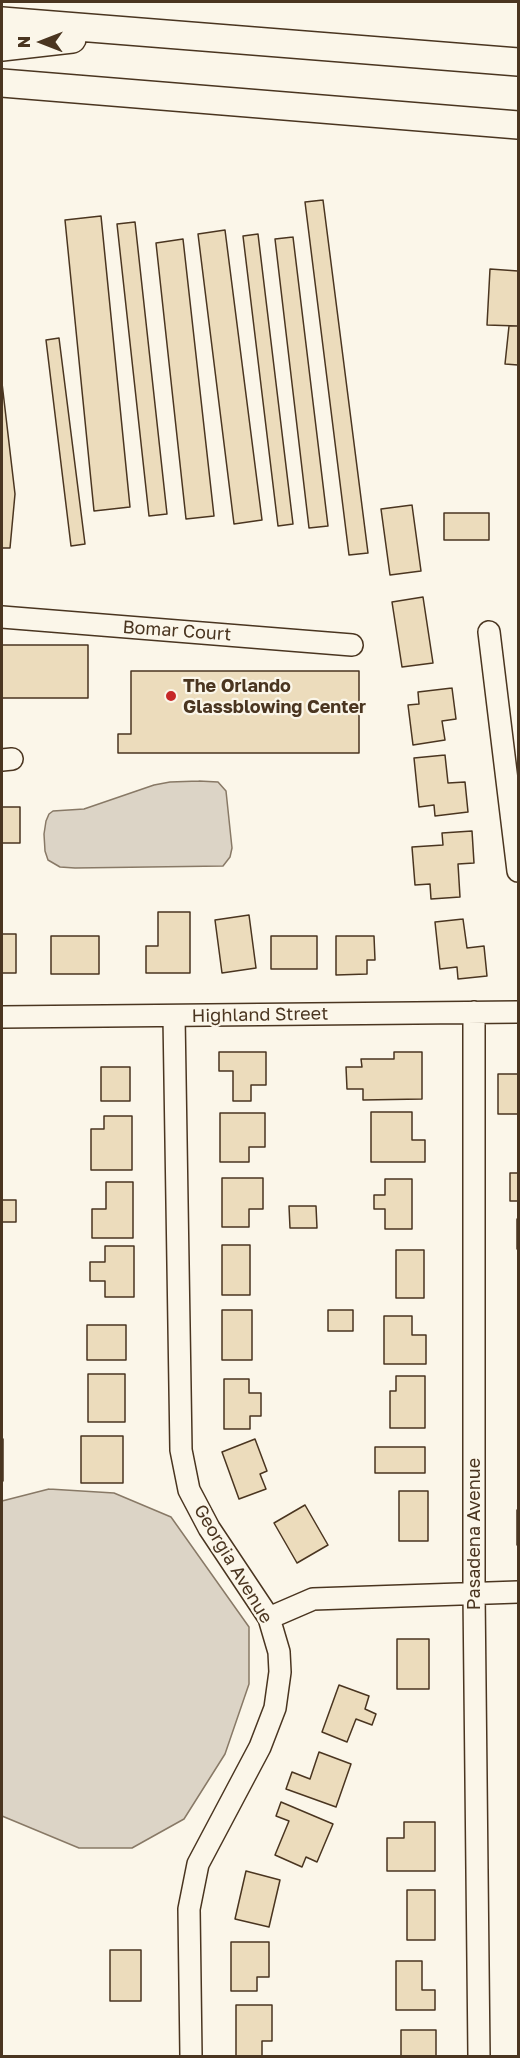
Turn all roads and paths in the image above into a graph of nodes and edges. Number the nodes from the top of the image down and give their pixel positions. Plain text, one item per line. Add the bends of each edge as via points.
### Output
1 (2, 21) edge
2 (136, 32) junction
3 (2, 47) edge
4 (519, 62) edge
5 (2, 83) edge
6 (519, 125) edge
7 (2, 617) edge
8 (489, 632) dead end
9 (352, 645) dead end
10 (519, 871) edge
11 (519, 1011) edge
12 (474, 1012) junction
13 (174, 1016) junction
14 (2, 1017) edge
15 (519, 1592) edge
16 (474, 1593) junction
17 (268, 1618) junction
18 (191, 2056) edge
19 (479, 2056) edge

1 - 2 main road
2 - 3 main road
2 - 4 main road
5 - 6 main road
7 - 9 street, Bomar Court
8 - 10 street
11 - 12 street, Highland Street
12 - 13 street, Highland Street
12 - 16 street, Pasadena Avenue
13 - 14 street, Highland Street
13 - 17 street, Georgia Avenue via 181,1450 189,1490
15 - 16 street
16 - 17 street via 313,1599
16 - 19 street, Pasadena Avenue
17 - 18 street, Georgia Avenue via 279,1652 275,1708 260,1747 198,1864 189,1909

